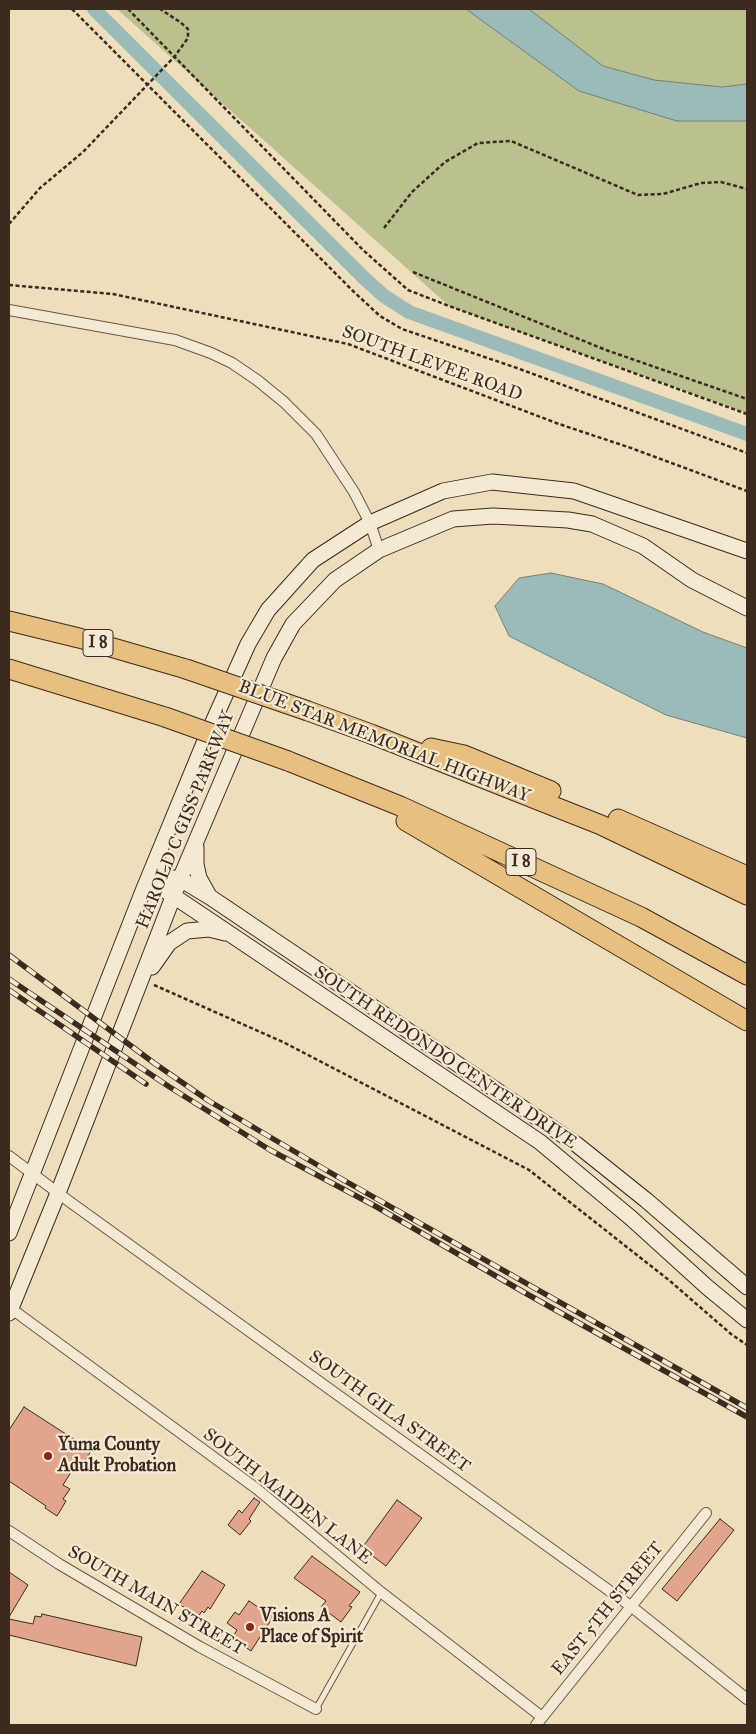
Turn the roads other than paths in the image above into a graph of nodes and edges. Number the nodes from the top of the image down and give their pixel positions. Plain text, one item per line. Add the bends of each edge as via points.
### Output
1 (9, 310) edge
2 (370, 523) junction
3 (380, 550) junction
4 (747, 551) edge
5 (747, 608) edge
6 (9, 621) edge
7 (9, 670) edge
8 (371, 734) junction
9 (336, 780) junction
10 (196, 842) junction
11 (159, 851) junction
12 (747, 876) edge
13 (159, 879) junction
14 (180, 879) junction
15 (143, 891) junction
16 (747, 895) edge
17 (174, 896) junction
18 (210, 898) junction
19 (231, 934) junction
20 (747, 975) edge
21 (138, 987) junction
22 (747, 1021) edge
23 (9, 1156) edge
24 (32, 1173) junction
25 (58, 1193) junction
26 (9, 1233) edge
27 (747, 1287) edge
28 (10, 1309) edge
29 (747, 1320) edge
30 (706, 1513) dead end
31 (9, 1531) edge
32 (382, 1593) junction
33 (632, 1607) junction
34 (747, 1699) edge
35 (316, 1709) joint
36 (539, 1721) edge

1 - 2 street via 175,340 232,363 284,402 316,434
2 - 3 street
2 - 4 main road, HAROLD C GISS PARKWAY via 443,491 492,482 574,491
2 - 11 main road, HAROLD C GISS PARKWAY via 313,560 268,610 248,644
3 - 5 main road, HAROLD C GISS PARKWAY via 453,519 493,516 568,520 592,524 643,546 692,580
3 - 10 main road, HAROLD C GISS PARKWAY via 335,580 293,624 266,676
6 - 8 highway, BLUE STAR MEMORIAL HIGHWAY / I 8, bridge via 186,669
7 - 9 highway, I 8, bridge via 166,717
8 - 12 highway via 464,755
8 - 16 highway, BLUE STAR MEMORIAL HIGHWAY / I 8 via 601,825
9 - 20 highway, I 8 via 400,806 641,917
9 - 22 highway
10 - 14 main road, HAROLD C GISS PARKWAY
10 - 18 main road via 196,864
11 - 13 main road
11 - 15 main road, HAROLD C GISS PARKWAY
13 - 14 main road
13 - 15 main road
13 - 17 main road, SOUTH REDONDO CENTER DRIVE
14 - 17 main road, HAROLD C GISS PARKWAY
14 - 18 main road, SOUTH REDONDO CENTER DRIVE
15 - 24 main road, HAROLD C GISS PARKWAY
17 - 19 main road, SOUTH REDONDO CENTER DRIVE
17 - 21 main road, HAROLD C GISS PARKWAY
18 - 27 main road, SOUTH REDONDO CENTER DRIVE via 576,1144
19 - 21 main road via 209,929 190,930 178,936 169,943
19 - 29 main road, SOUTH REDONDO CENTER DRIVE via 540,1142
21 - 25 main road, HAROLD C GISS PARKWAY
23 - 24 street, SOUTH GILA STREET
24 - 25 street, SOUTH GILA STREET
24 - 26 main road, HAROLD C GISS PARKWAY
25 - 28 main road, HAROLD C GISS PARKWAY
25 - 33 street, SOUTH GILA STREET
28 - 32 street, SOUTH MAIDEN LANE via 257,1490
30 - 33 street, EAST 5TH STREET
31 - 35 street, SOUTH MAIN STREET via 200,1647
32 - 35 lane
32 - 36 street, SOUTH MAIDEN LANE
33 - 34 street, SOUTH GILA STREET
33 - 36 street, EAST 5TH STREET

